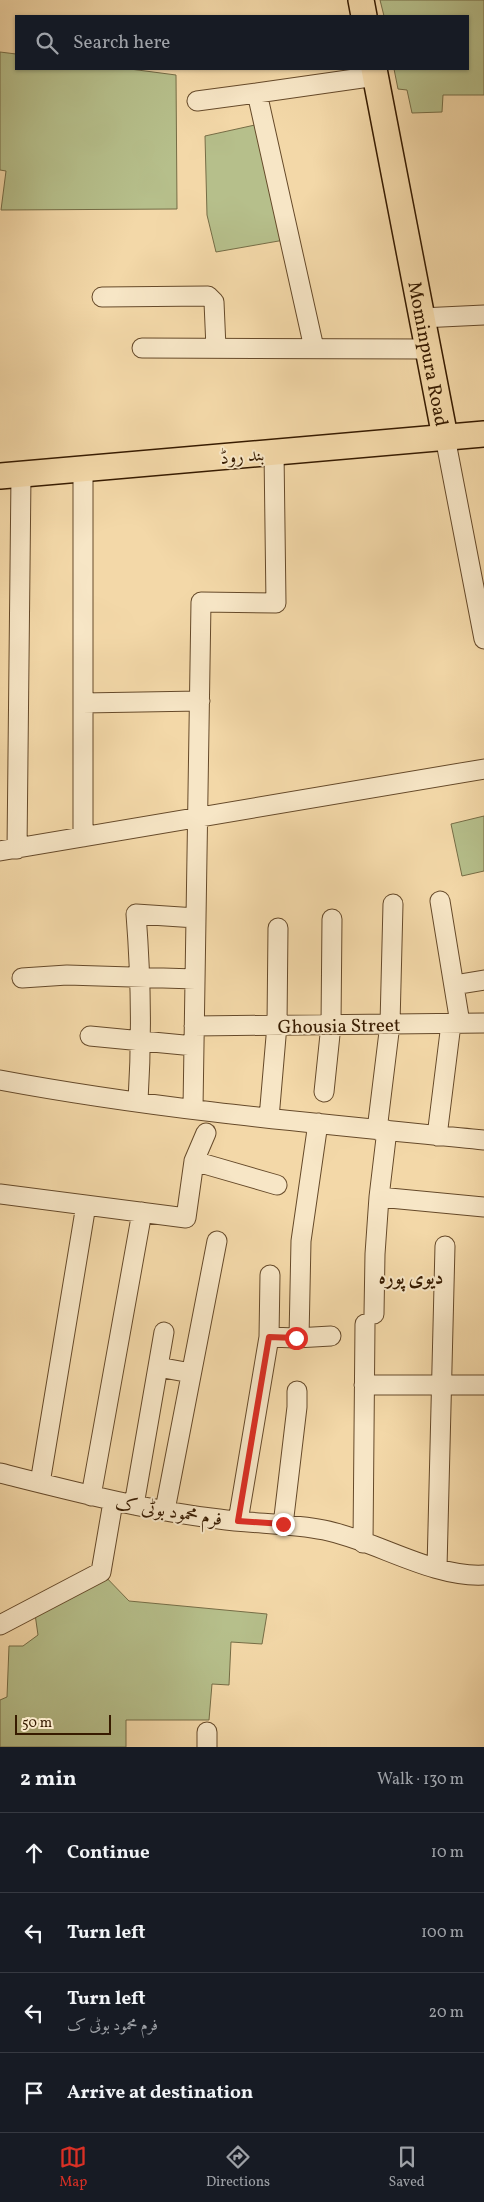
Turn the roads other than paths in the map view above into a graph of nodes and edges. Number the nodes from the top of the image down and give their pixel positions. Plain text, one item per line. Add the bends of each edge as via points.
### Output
1 (361, 0) edge
2 (364, 15) edge
3 (375, 72) edge
4 (257, 93) junction
5 (197, 101) dead end
6 (102, 297) dead end
7 (484, 315) edge
8 (421, 318) junction
9 (142, 348) dead end
10 (216, 348) junction
11 (314, 348) junction
12 (427, 349) junction
13 (484, 420) edge
14 (443, 430) junction
15 (484, 434) edge
16 (274, 452) junction
17 (0, 461) edge
18 (84, 469) junction
19 (10, 475) edge
20 (476, 547) edge
21 (484, 639) edge
22 (200, 701) junction
23 (83, 703) junction
24 (484, 769) edge
25 (198, 818) junction
26 (83, 837) junction
27 (8, 850) edge
28 (440, 901) dead end
29 (393, 904) dead end
30 (196, 918) junction
31 (332, 919) dead end
32 (278, 928) dead end
33 (141, 977) junction
34 (22, 978) dead end
35 (195, 979) junction
36 (484, 980) edge
37 (454, 985) junction
38 (484, 1023) edge
39 (390, 1024) junction
40 (455, 1024) junction
41 (277, 1025) junction
42 (331, 1025) junction
43 (194, 1026) junction
44 (90, 1036) dead end
45 (142, 1041) junction
46 (194, 1046) junction
47 (0, 1080) edge
48 (324, 1092) dead end
49 (138, 1101) junction
50 (193, 1108) junction
51 (269, 1118) junction
52 (318, 1123) junction
53 (382, 1130) junction
54 (206, 1133) dead end
55 (437, 1136) junction
56 (484, 1140) edge
57 (194, 1161) junction
58 (277, 1185) dead end
59 (0, 1194) edge
60 (379, 1198) junction
61 (86, 1205) junction
62 (484, 1206) edge
63 (142, 1212) junction
64 (217, 1241) dead end
65 (445, 1246) dead end
66 (270, 1275) dead end
67 (164, 1332) dead end
68 (331, 1336) dead end
69 (269, 1337) junction
70 (299, 1338) junction
71 (158, 1367) junction
72 (191, 1373) junction
73 (364, 1385) junction
74 (442, 1385) junction
75 (484, 1385) edge
76 (297, 1391) dead end
77 (0, 1473) edge
78 (40, 1483) junction
79 (90, 1496) junction
80 (113, 1502) junction
81 (134, 1505) junction
82 (165, 1510) junction
83 (238, 1521) junction
84 (283, 1524) junction
85 (363, 1543) junction
86 (437, 1568) junction
87 (484, 1575) edge
88 (0, 1626) edge

1 - 2 main road
3 - 4 street
3 - 8 main road, Mominpura Road
4 - 5 street
4 - 11 street
6 - 10 street via 208,296 214,302
7 - 8 street
8 - 12 main road, Mominpura Road
9 - 10 street
10 - 11 street
11 - 12 street
12 - 14 main road, Mominpura Road
13 - 14 main road, بند روڈ
14 - 15 main road, بند روڈ
14 - 16 main road, بند روڈ
14 - 17 main road, بند روڈ
14 - 20 street, Mominpura Road
16 - 18 main road, بند روڈ
16 - 22 street via 276,603 200,602
18 - 19 main road, بند روڈ
18 - 23 street
19 - 27 street
20 - 21 street, Mominpura Road
22 - 23 street
22 - 25 street
23 - 26 street
24 - 25 street
25 - 26 street
25 - 30 street
26 - 27 street
28 - 37 street
29 - 39 street
30 - 33 street via 136,914
30 - 35 street
31 - 42 street
32 - 41 street
33 - 34 street via 67,975
33 - 35 street
33 - 45 street
35 - 43 street
36 - 37 street
37 - 40 street
38 - 40 street, Ghousia Street
39 - 40 street, Ghousia Street
39 - 42 street, Ghousia Street
39 - 53 street
40 - 55 street
41 - 42 street, Ghousia Street
41 - 43 street, Ghousia Street
41 - 51 street
42 - 48 street
43 - 46 street
44 - 45 street
45 - 46 street
45 - 49 street
46 - 50 street
47 - 49 street
49 - 50 street
50 - 51 street
51 - 52 street
52 - 53 street
52 - 70 street via 300,1241
53 - 55 street
53 - 60 street
54 - 57 street
55 - 56 street
57 - 58 street
57 - 63 street via 186,1218
59 - 61 street
60 - 62 street
60 - 73 street
61 - 63 street
61 - 78 street
63 - 79 street
64 - 72 street
65 - 74 street
66 - 69 street
67 - 71 street
68 - 70 street
69 - 70 street
69 - 83 street
71 - 72 street
71 - 81 street
72 - 82 street
73 - 74 street
73 - 85 street
74 - 75 street
74 - 86 street
76 - 84 street
77 - 78 street, فرم محمود بوٹی ک
78 - 79 street, فرم محمود بوٹی ک
79 - 80 street, فرم محمود بوٹی ک
80 - 81 street, فرم محمود بوٹی ک
80 - 88 street via 101,1572
81 - 82 street, فرم محمود بوٹی ک
82 - 83 street, فرم محمود بوٹی ک
83 - 84 street, فرم محمود بوٹی ک
84 - 85 street, فرم محمود بوٹی ک via 326,1530
85 - 86 street, فرم محمود بوٹی ک
86 - 87 street, فرم محمود بوٹی ک

